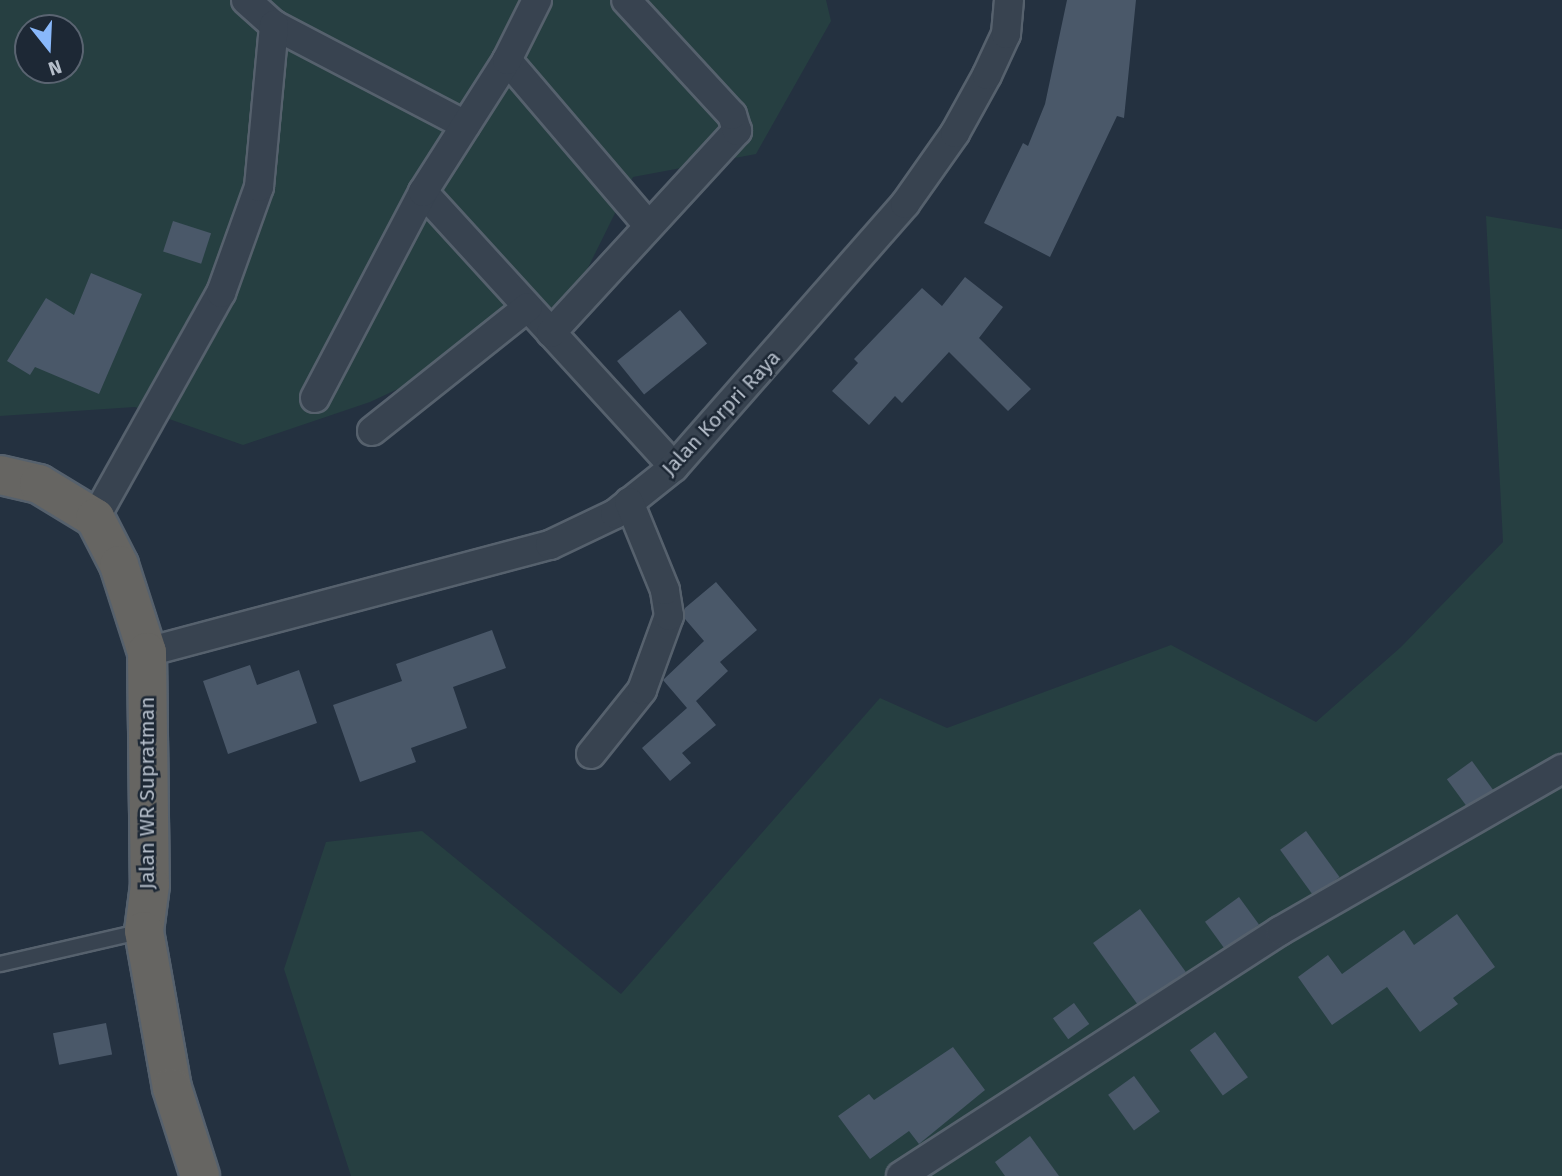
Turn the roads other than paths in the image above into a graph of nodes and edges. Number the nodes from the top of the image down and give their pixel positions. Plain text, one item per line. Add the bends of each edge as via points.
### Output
1 (246, 0) edge
2 (537, 0) edge
3 (626, 0) edge
4 (1009, 0) edge
5 (274, 24) junction
6 (507, 60) junction
7 (465, 125) junction
8 (423, 192) junction
9 (648, 225) junction
10 (528, 307) junction
11 (551, 333) junction
12 (315, 398) dead end
13 (372, 430) dead end
14 (674, 467) junction
15 (0, 475) edge
16 (629, 502) junction
17 (95, 519) junction
18 (147, 652) junction
19 (591, 754) dead end
20 (1562, 769) edge
21 (144, 931) junction
22 (0, 964) edge
23 (200, 1176) edge
24 (901, 1176) edge

1 - 5 street
2 - 6 street
3 - 9 street via 736,124 733,136
4 - 14 street, Jalan Korpri Raya via 1006,34 987,75 955,133 905,204
5 - 7 street
5 - 17 street via 259,187 222,293
6 - 7 street
6 - 9 street
7 - 8 street
8 - 10 street
8 - 12 street
9 - 11 street
10 - 11 street
10 - 13 street
11 - 14 street
14 - 16 street, Jalan Korpri Raya
15 - 17 highway via 39,484
16 - 18 street, Jalan Korpri Raya via 550,545
16 - 19 street via 665,590 669,616 642,690
17 - 18 highway, Jalan WR Supratman via 119,565
18 - 21 highway, Jalan WR Supratman via 150,885
20 - 24 street via 1269,938
21 - 22 lane
21 - 23 highway, Jalan WR Supratman via 166,1062

